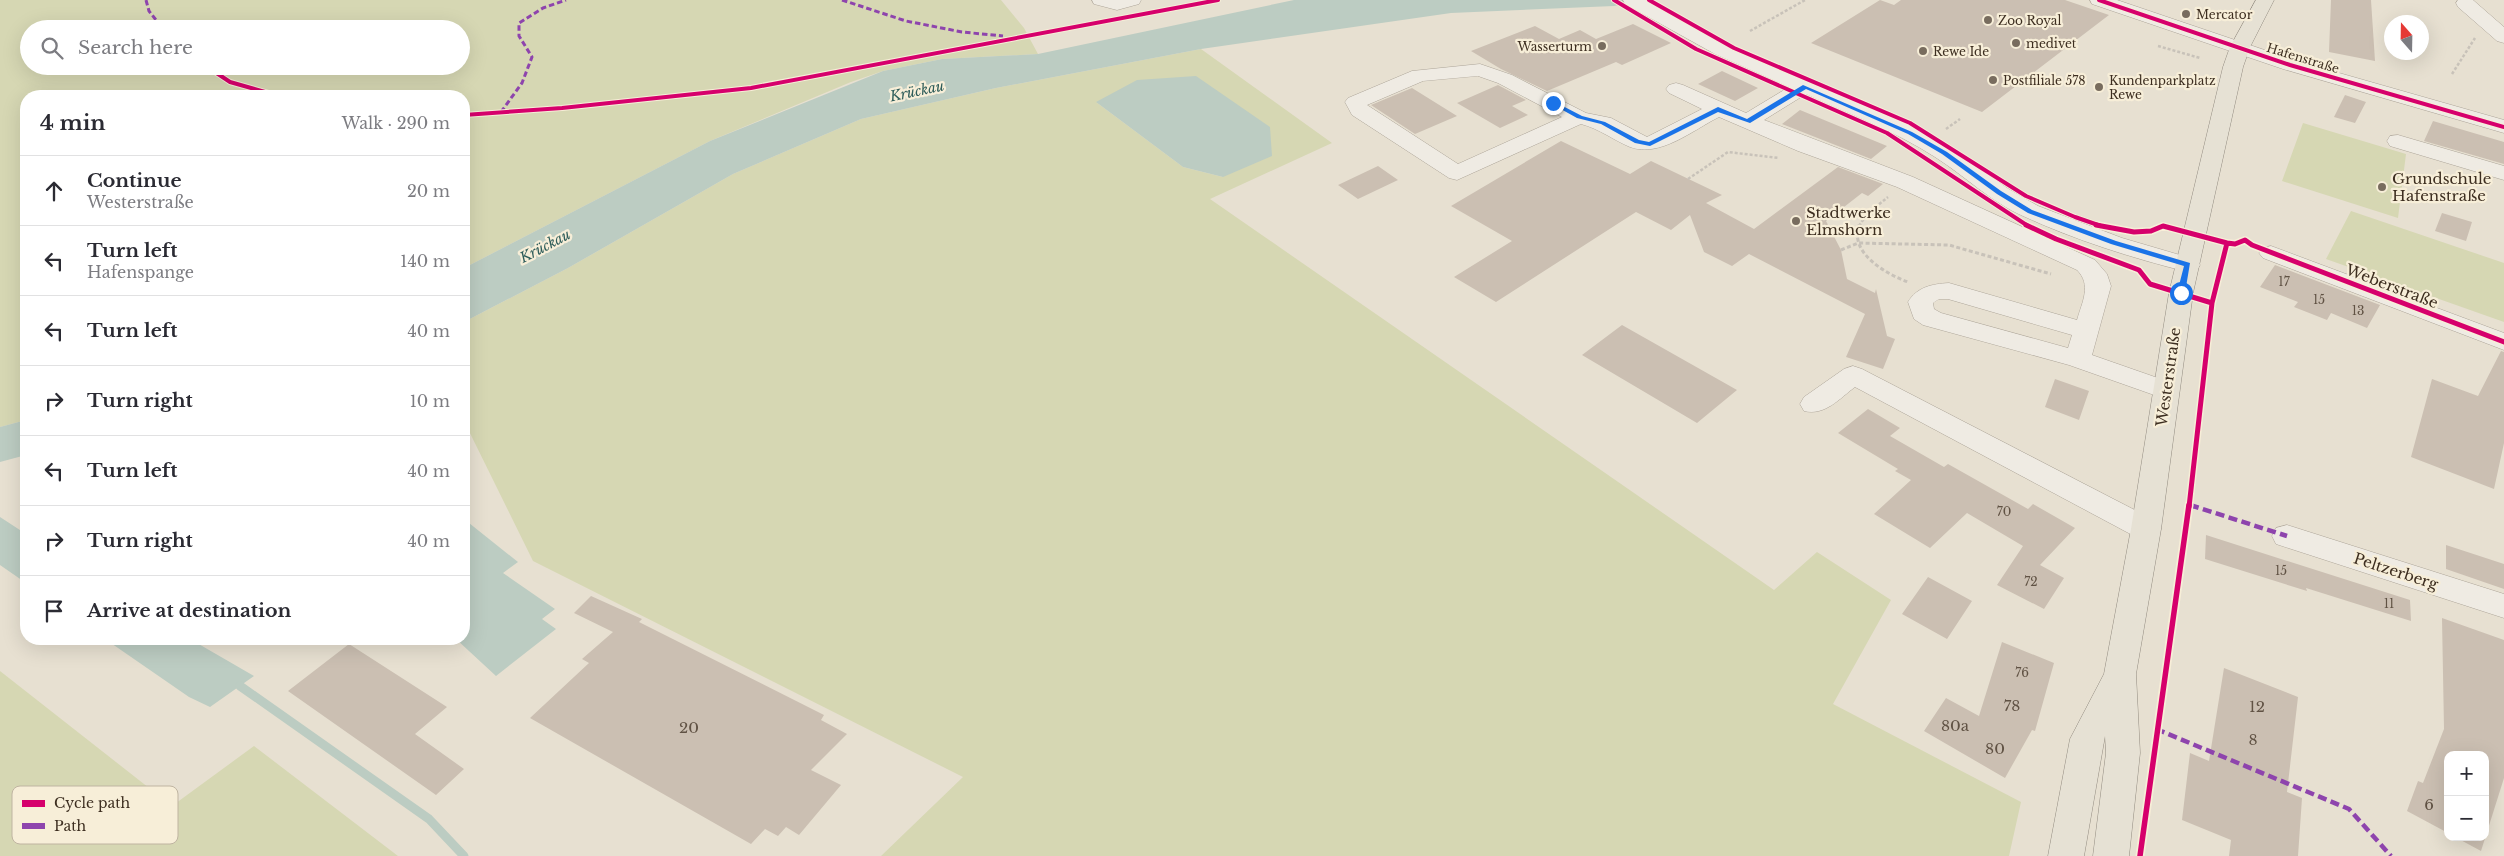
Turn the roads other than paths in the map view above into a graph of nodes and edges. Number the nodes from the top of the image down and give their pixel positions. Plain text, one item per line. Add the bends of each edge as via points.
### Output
1 (1101, 0) edge
2 (1132, 0) edge
3 (2099, 0) edge
4 (2265, 0) edge
5 (2465, 3) dead end
6 (1640, 5) edge
7 (2504, 36) edge
8 (2240, 47) junction
9 (1805, 86) junction
10 (1676, 89) dead end
11 (1718, 109) junction
12 (1579, 117) junction
13 (1748, 122) junction
14 (2504, 127) edge
15 (2398, 141) dead end
16 (2504, 174) edge
17 (2271, 253) dead end
18 (2188, 265) junction
19 (2087, 331) junction
20 (2504, 342) edge
21 (2078, 359) junction
22 (2166, 390) junction
23 (1814, 404) dead end
24 (2146, 530) junction
25 (2287, 536) dead end
26 (2504, 606) edge
27 (2120, 674) junction
28 (2066, 856) edge
29 (2110, 856) edge

1 - 2 street via 1117,4
3 - 8 street, Hafenstraße
4 - 8 main road, Westerstraße
5 - 7 street
6 - 9 street via 1722,50
8 - 14 street, Hafenstraße via 2290,65
8 - 18 main road, Westerstraße
9 - 13 street
9 - 18 street via 1910,133 2030,211 2114,243
10 - 11 street
11 - 12 street via 1650,144 1637,142 1603,123
11 - 13 street
12 - 12 street via 1457,173 1359,111 1355,102 1419,75 1480,70 1505,79
13 - 19 street via 1905,182 2086,265 2095,274 2099,286
15 - 16 street
17 - 20 street, Weberstraße
18 - 22 main road, Westerstraße
19 - 21 street
19 - 21 street via 1956,293 1935,291 1920,302 1923,313 1932,319
21 - 22 street
22 - 24 main road, Westerstraße
23 - 24 street via 1853,375
24 - 27 main road, Westerstraße
25 - 26 street, Peltzerberg
27 - 28 main road, Westerstraße via 2087,739
27 - 29 main road, Westerstraße via 2123,754

